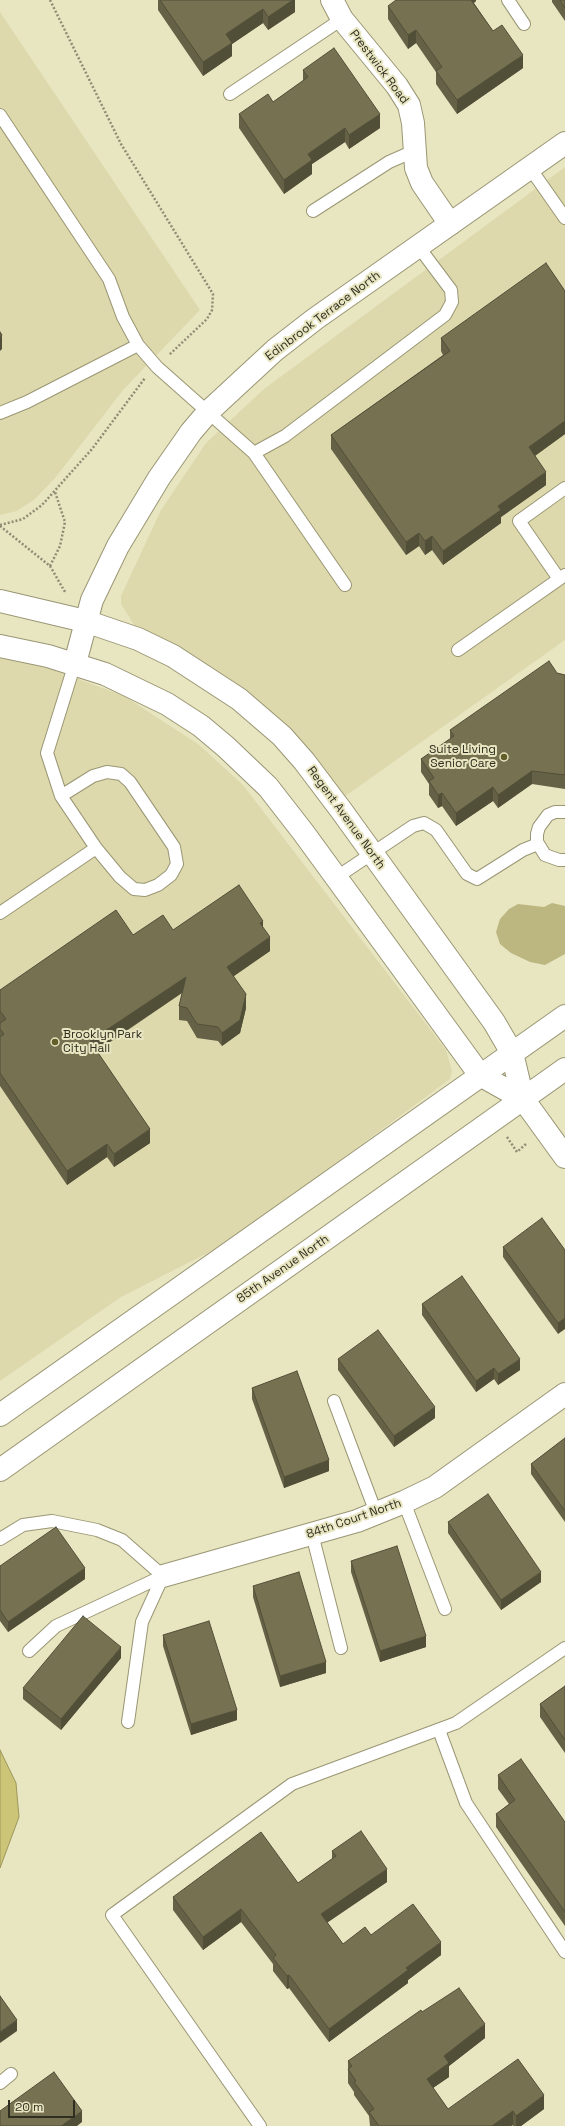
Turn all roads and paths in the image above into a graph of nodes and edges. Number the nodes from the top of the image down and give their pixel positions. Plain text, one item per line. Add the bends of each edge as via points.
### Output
1 (50, 0) edge
2 (508, 0) edge
3 (337, 9) edge
4 (524, 24) dead end
5 (230, 94) dead end
6 (0, 115) edge
7 (565, 143) edge
8 (414, 152) junction
9 (530, 168) junction
10 (312, 211) dead end
11 (565, 218) edge
12 (450, 224) junction
13 (418, 246) junction
14 (138, 345) junction
15 (164, 360) dead end
16 (148, 375) dead end
17 (208, 412) junction
18 (0, 413) edge
19 (254, 453) junction
20 (565, 488) edge
21 (55, 492) junction
22 (0, 526) edge
23 (50, 566) junction
24 (562, 577) edge
25 (345, 585) dead end
26 (65, 592) dead end
27 (0, 601) edge
28 (85, 621) junction
29 (0, 646) edge
30 (458, 650) dead end
31 (75, 663) junction
32 (61, 796) junction
33 (565, 812) edge
34 (538, 844) junction
35 (96, 848) junction
36 (372, 854) junction
37 (565, 860) edge
38 (337, 877) junction
39 (0, 913) edge
40 (565, 1016) edge
41 (512, 1053) junction
42 (565, 1069) edge
43 (480, 1075) junction
44 (523, 1099) junction
45 (565, 1157) edge
46 (565, 1394) edge
47 (334, 1401) dead end
48 (0, 1415) edge
49 (0, 1470) edge
50 (404, 1502) junction
51 (376, 1513) junction
52 (312, 1534) junction
53 (0, 1540) edge
54 (163, 1576) junction
55 (445, 1609) dead end
56 (341, 1648) dead end
57 (565, 1648) edge
58 (29, 1651) dead end
59 (128, 1722) dead end
60 (439, 1730) junction
61 (565, 1952) edge
62 (11, 2074) dead end
63 (0, 2083) edge
64 (260, 2126) edge

1 - 15 path via 121,144 213,294 212,310 207,319
2 - 4 lane
3 - 5 lane
3 - 8 street, Prestwick Road via 409,105 413,123
6 - 14 lane via 109,279 123,318
7 - 9 street, Edinbrook Terrace North
8 - 10 lane via 389,162
8 - 12 street, Prestwick Road via 416,168 422,183
9 - 11 lane
9 - 12 street, Edinbrook Terrace North
12 - 13 street, Edinbrook Terrace North
13 - 17 street, Edinbrook Terrace North via 275,350
13 - 19 lane via 450,290 452,302 445,315 285,436
14 - 17 lane via 157,367
14 - 18 lane via 27,402
16 - 21 path via 92,449
17 - 19 lane
17 - 28 street, Edinbrook Terrace North via 191,432 136,514 95,592
19 - 25 lane
20 - 24 lane via 519,521
21 - 22 path via 23,519
21 - 23 path via 65,522 60,546
22 - 23 path
23 - 26 path
24 - 30 lane
27 - 28 street
28 - 31 street, Edinbrook Terrace North
28 - 36 street, Regent Avenue North via 138,639 174,656 251,708 282,736 304,761
29 - 31 street
31 - 32 lane via 47,753
31 - 38 street, Regent Avenue North via 105,674 167,704 201,726 268,787
32 - 35 lane
32 - 35 lane via 93,776 107,772 121,774 130,782 174,847 177,864 171,875 158,885 145,890 134,889 120,877
33 - 34 lane via 555,812 543,820 537,834
34 - 36 lane via 523,850 477,879 467,874 436,830 424,823 413,826
34 - 37 lane via 545,854
35 - 39 lane
36 - 38 lane
36 - 41 street, Regent Avenue North via 494,1022
38 - 43 street, Regent Avenue North
40 - 41 street
41 - 43 street
41 - 44 street, Regent Avenue North
42 - 44 street, 85th Avenue North
43 - 44 street, Regent Avenue North
43 - 48 street
44 - 45 street, Regent Avenue North
44 - 49 street, 85th Avenue North
46 - 50 street, 84th Court North via 435,1487
47 - 51 lane
50 - 51 street, 84th Court North
50 - 55 lane
51 - 52 street, 84th Court North
52 - 54 street, 84th Court North
52 - 56 lane
53 - 54 lane via 23,1525 52,1522 97,1530 122,1540
54 - 58 lane via 56,1626
54 - 59 lane via 142,1622
57 - 60 lane via 456,1723
60 - 61 lane via 466,1803
60 - 64 lane via 292,1784 112,1915
62 - 63 lane

